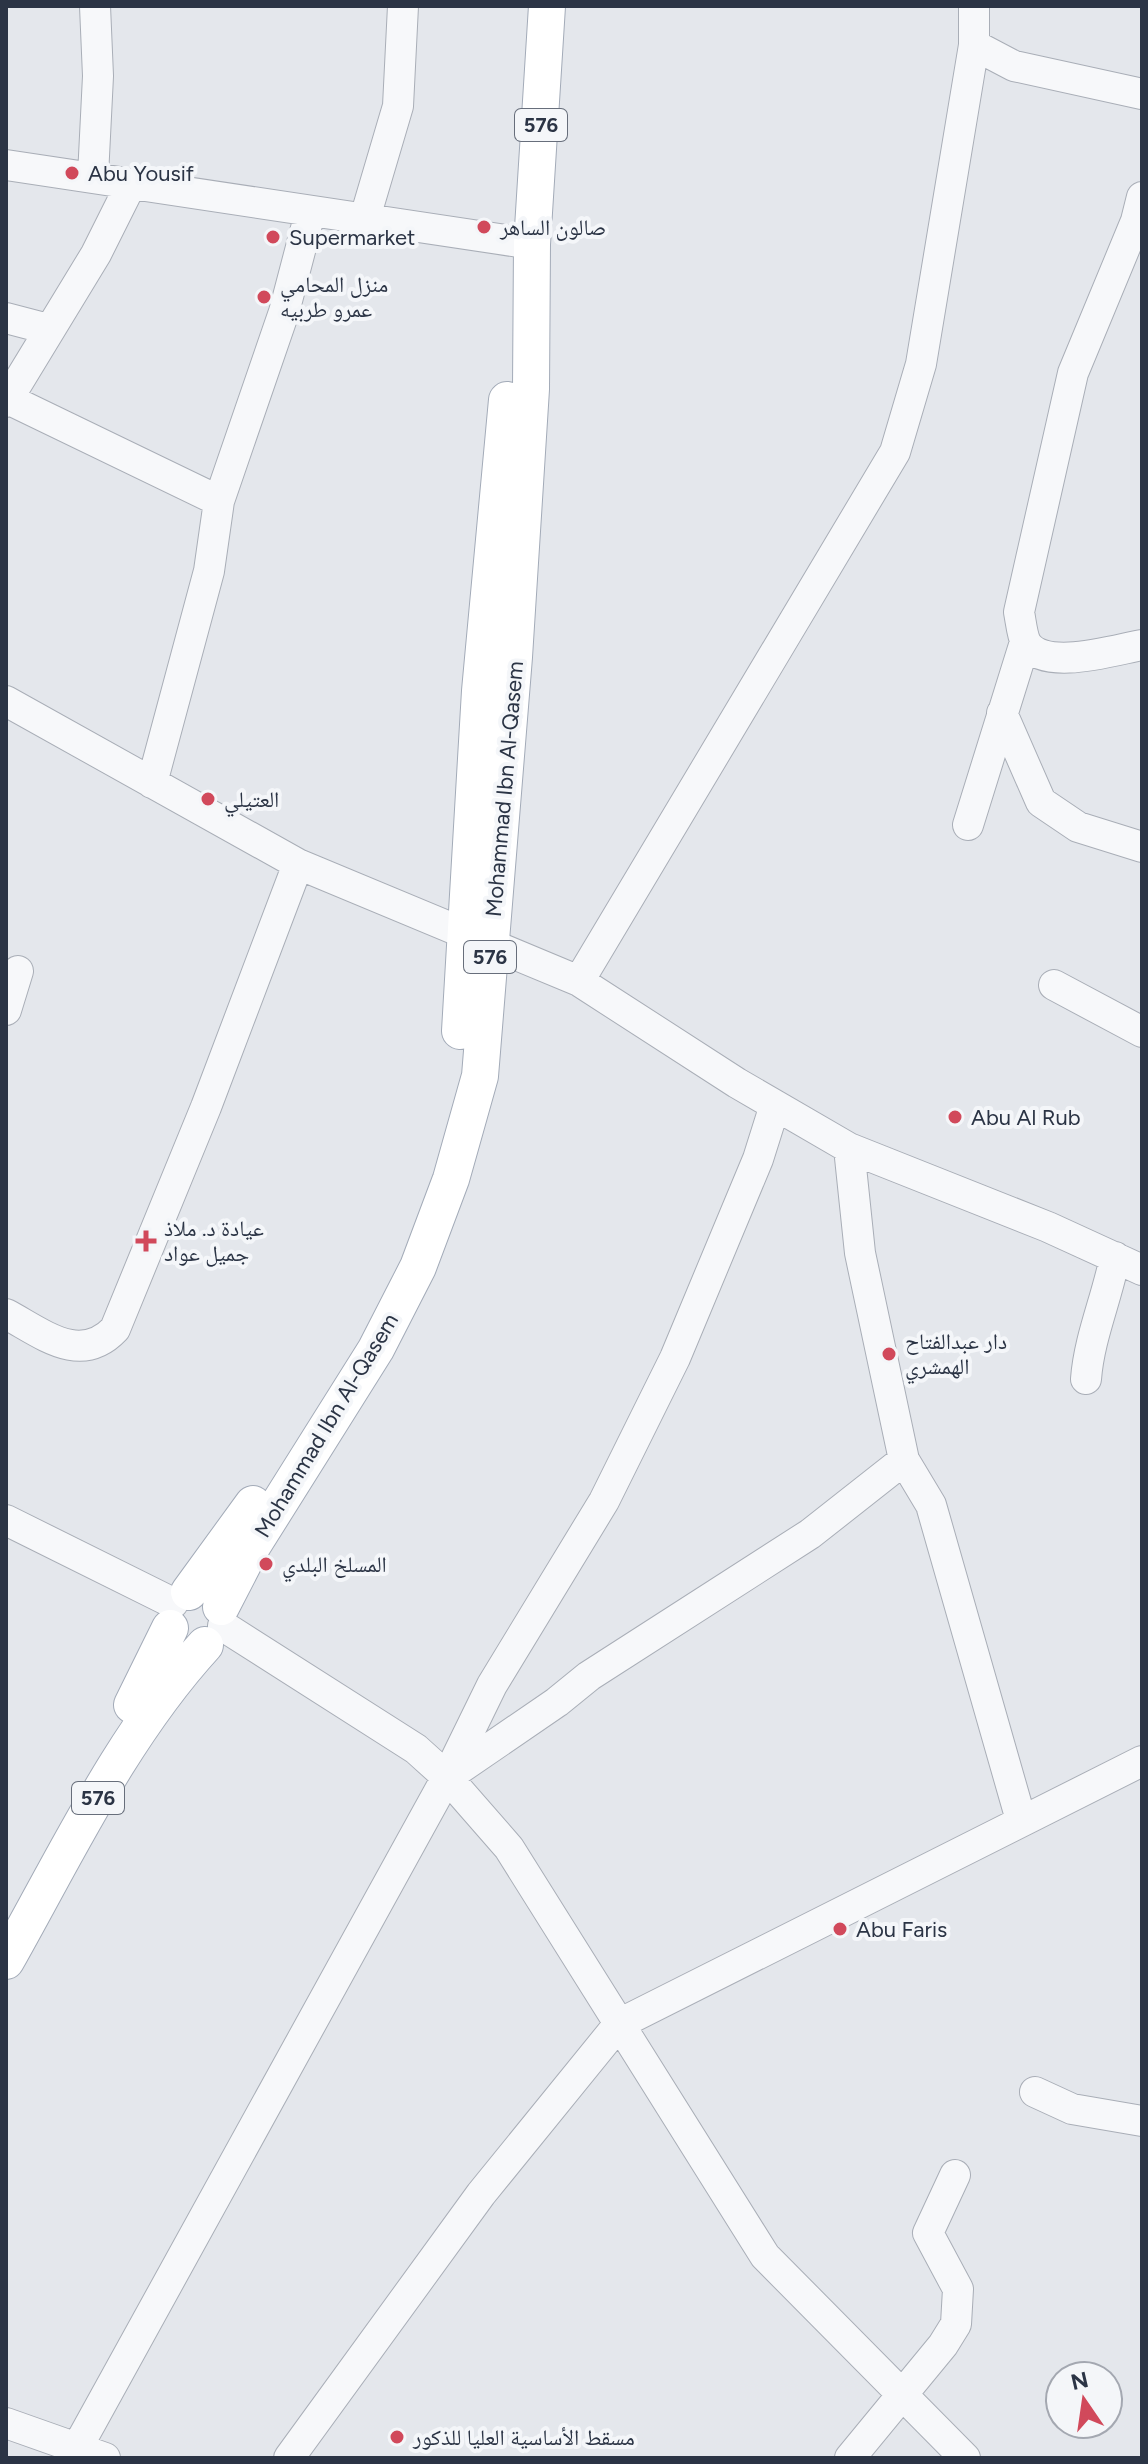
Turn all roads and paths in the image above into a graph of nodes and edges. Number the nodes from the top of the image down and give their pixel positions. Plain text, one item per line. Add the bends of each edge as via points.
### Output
1 (95, 6) edge
2 (403, 6) edge
3 (547, 6) edge
4 (974, 6) edge
5 (974, 45) junction
6 (1142, 94) edge
7 (6, 165) edge
8 (93, 176) junction
9 (131, 184) junction
10 (1142, 197) edge
11 (310, 213) junction
12 (364, 221) junction
13 (532, 244) junction
14 (6, 318) edge
15 (48, 329) junction
16 (7, 401) edge
17 (219, 501) junction
18 (1025, 642) junction
19 (1142, 645) edge
20 (6, 701) edge
21 (1002, 713) junction
22 (152, 783) junction
23 (968, 825) dead end
24 (1142, 847) edge
25 (298, 864) junction
26 (478, 939) junction
27 (18, 971) dead end
28 (579, 981) junction
29 (1054, 985) dead end
30 (6, 1010) edge
31 (1142, 1032) edge
32 (775, 1105) junction
33 (849, 1148) junction
34 (1115, 1257) junction
35 (1142, 1270) edge
36 (6, 1314) edge
37 (1086, 1379) dead end
38 (904, 1460) junction
39 (6, 1520) edge
40 (197, 1617) junction
41 (1142, 1761) edge
42 (447, 1777) junction
43 (1021, 1820) junction
44 (6, 1918) edge
45 (6, 1961) edge
46 (619, 2024) junction
47 (1035, 2092) dead end
48 (1142, 2121) edge
49 (955, 2175) dead end
50 (900, 2394) junction
51 (6, 2423) edge
52 (91, 2453) edge
53 (289, 2458) edge
54 (850, 2458) edge
55 (965, 2458) edge

1 - 8 street
2 - 12 street via 398,106
3 - 13 main road, Mohammad Ibn Al-Qasem / 576
4 - 5 street
5 - 6 street via 1014,66
5 - 28 street via 921,364 895,452
7 - 8 street
8 - 9 street
9 - 11 street
9 - 15 street via 96,254
10 - 18 street via 1073,373 1019,612
11 - 12 street
11 - 17 street via 279,326
12 - 13 street
13 - 26 main road, Mohammad Ibn Al-Qasem / 576 via 508,389 480,691
14 - 15 street
15 - 16 street
16 - 17 street
17 - 22 street via 209,571
18 - 19 street via 1052,659
18 - 21 street
20 - 22 street
21 - 23 street
21 - 24 street via 1041,802 1078,827
22 - 25 street
25 - 26 street
25 - 36 street via 115,1329 93,1346 71,1347
26 - 28 street
26 - 40 main road, Mohammad Ibn Al-Qasem / 576 via 442,1145 405,1244 244,1519
27 - 30 street
28 - 32 street
29 - 31 street
32 - 33 street
32 - 42 street via 758,1159 675,1358 604,1501 492,1685
33 - 34 street
33 - 38 street via 860,1253
34 - 35 street
34 - 37 street
38 - 42 street via 810,1534 589,1676
38 - 43 street via 931,1505
39 - 40 street
40 - 42 street via 416,1749
40 - 44 main road via 135,1701
40 - 45 main road, Mohammad Ibn Al-Qasem / 576 via 177,1676 134,1735
41 - 43 street
42 - 46 street via 509,1848
42 - 52 street
43 - 46 street
46 - 50 street via 765,2256
46 - 53 street via 481,2194
47 - 48 street via 1072,2109
49 - 50 street via 928,2233 958,2289 956,2324
50 - 54 street
50 - 55 street
51 - 52 street

